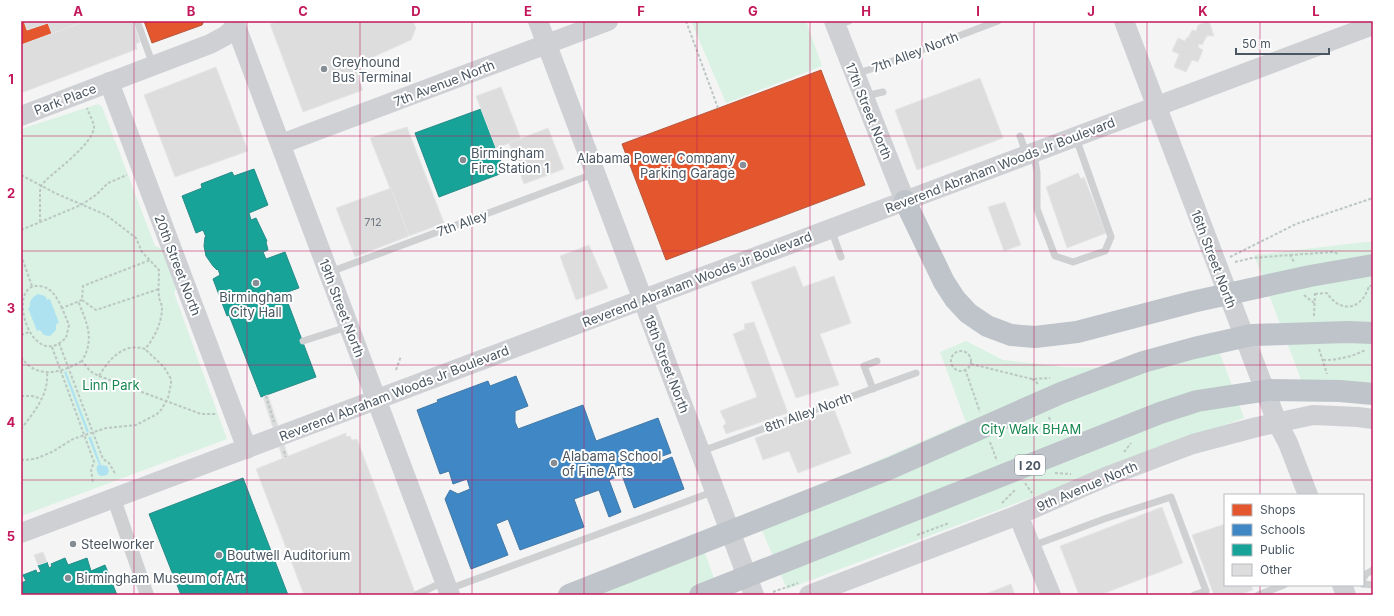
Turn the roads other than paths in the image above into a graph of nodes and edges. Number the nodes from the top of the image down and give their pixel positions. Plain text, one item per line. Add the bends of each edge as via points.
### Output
1 (137, 21) edge
2 (538, 21) edge
3 (608, 21) edge
4 (998, 21) edge
5 (1124, 21) edge
6 (237, 23) edge
7 (839, 23) edge
8 (1373, 25) edge
9 (546, 44) junction
10 (153, 66) junction
11 (854, 74) junction
12 (109, 82) junction
13 (883, 92) dead end
14 (863, 97) junction
15 (1157, 106) junction
16 (21, 116) edge
17 (1020, 136) dead end
18 (1076, 137) junction
19 (280, 144) junction
20 (1030, 154) junction
21 (596, 173) junction
22 (904, 201) junction
23 (830, 229) junction
24 (841, 257) dead end
25 (1373, 265) edge
26 (329, 273) junction
27 (642, 300) junction
28 (349, 326) junction
29 (303, 341) dead end
30 (1370, 341) edge
31 (877, 360) dead end
32 (916, 373) dead end
33 (873, 388) junction
34 (1373, 394) edge
35 (376, 400) junction
36 (1373, 419) edge
37 (1277, 422) junction
38 (247, 449) junction
39 (700, 452) junction
40 (715, 491) junction
41 (1308, 494) edge
42 (114, 499) junction
43 (1018, 515) junction
44 (21, 534) edge
45 (1031, 546) junction
46 (1373, 570) edge
47 (1364, 577) edge
48 (1281, 586) edge
49 (448, 589) edge
50 (805, 589) edge
51 (764, 593) edge
52 (147, 595) edge
53 (416, 595) edge
54 (569, 595) edge
55 (700, 595) edge
56 (1051, 595) edge
57 (1194, 595) edge
58 (1258, 595) edge

1 - 10 lane
2 - 9 street, 18th Street North
3 - 9 street, 7th Avenue North
4 - 11 lane, 7th Alley North
5 - 15 street, 16th Street North
6 - 10 street via 225,36 210,44
6 - 19 street, 19th Street North
7 - 11 street, 17th Street North
8 - 15 street, Reverend Abraham Woods Jr Boulevard
9 - 19 street, 7th Avenue North
9 - 21 street, 18th Street North
10 - 12 street
11 - 14 street, 17th Street North
12 - 16 street, Park Place
12 - 38 street, 20th Street North
13 - 14 lane
14 - 22 street, 17th Street North
15 - 18 street, Reverend Abraham Woods Jr Boulevard
15 - 37 street, 16th Street North
17 - 20 lane
18 - 20 street, Reverend Abraham Woods Jr Boulevard
18 - 20 lane via 1111,237 1105,251 1073,262 1055,256 1037,209 1037,172
19 - 26 street, 19th Street North
20 - 22 street, Reverend Abraham Woods Jr Boulevard
21 - 26 lane, 7th Alley
21 - 27 street, 18th Street North
22 - 23 street, Reverend Abraham Woods Jr Boulevard
22 - 25 highway via 941,277 955,299 968,313 987,326 1011,335 1035,338 1078,332 1192,302
23 - 24 lane
23 - 27 street, Reverend Abraham Woods Jr Boulevard
26 - 28 street, 19th Street North
27 - 35 street, Reverend Abraham Woods Jr Boulevard
27 - 39 street, 18th Street North
28 - 29 lane
28 - 35 street, 19th Street North
30 - 54 highway via 1348,332 1252,335 1143,362 1061,393 891,468
31 - 33 lane via 864,366
32 - 33 lane, 8th Alley North
33 - 39 lane, 8th Alley North
34 - 55 highway, I 20 via 1269,390 1197,401 1160,413
35 - 38 street, Reverend Abraham Woods Jr Boulevard
35 - 49 street, 19th Street North
36 - 37 street, 9th Avenue North via 1313,415
37 - 41 street, 16th Street North
37 - 43 street, 9th Avenue North via 1193,444 1108,476
38 - 42 street, Reverend Abraham Woods Jr Boulevard
39 - 40 street, 18th Street North
40 - 49 lane
40 - 51 street, 18th Street North
42 - 44 street, Reverend Abraham Woods Jr Boulevard
42 - 52 street
43 - 45 street
43 - 50 street, 9th Avenue North
45 - 56 street
45 - 57 lane via 1171,497 1206,591
46 - 47 lane
48 - 58 lane
49 - 53 lane

